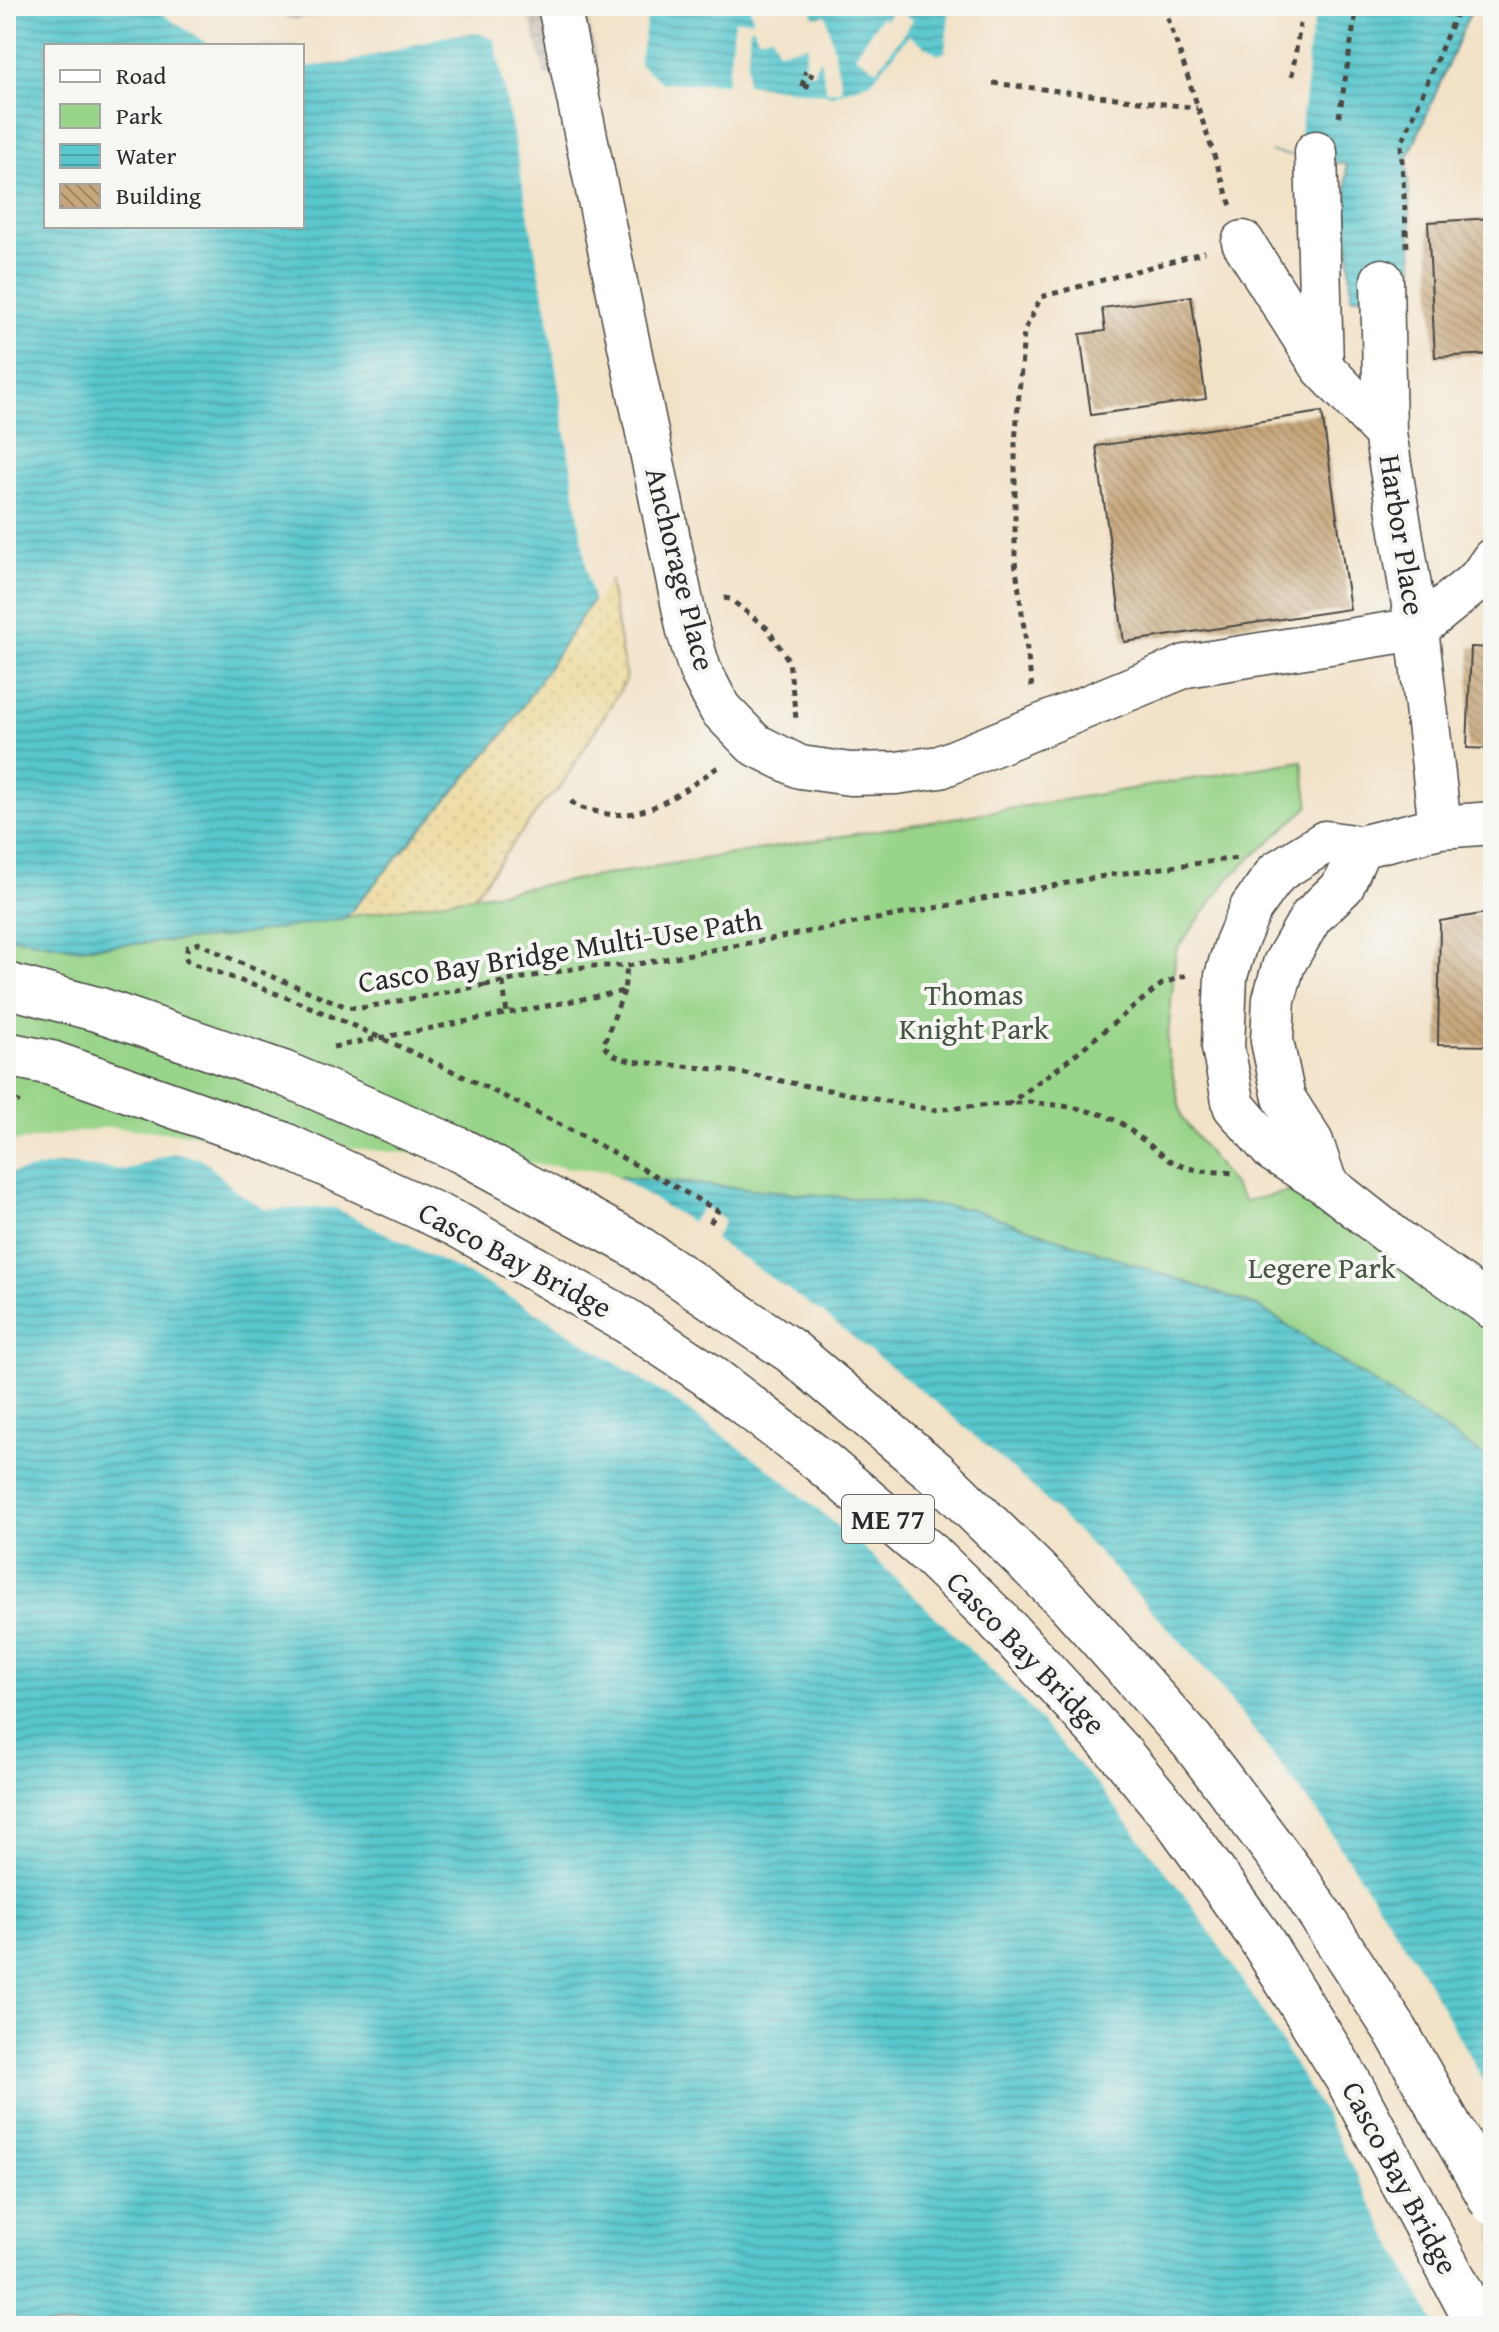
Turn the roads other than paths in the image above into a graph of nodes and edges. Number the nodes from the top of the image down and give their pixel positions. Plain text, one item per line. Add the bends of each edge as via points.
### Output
1 (559, 6) edge
2 (1316, 152) dead end
3 (1243, 242) road end
4 (1395, 266) road end
5 (1322, 367) junction
6 (1385, 433) junction
7 (1493, 559) edge
8 (1417, 629) junction
9 (1493, 823) edge
10 (1440, 827) junction
11 (1360, 847) junction
12 (6, 985) edge
13 (6, 1054) edge
14 (1326, 1184) junction
15 (1493, 1308) edge
16 (1493, 2203) edge
17 (1479, 2326) edge

1 - 8 street, Anchorage Place via 700,670 720,709 754,744 800,767 850,774 940,767 1186,666
2 - 5 street
3 - 5 street, Harbor Place
4 - 6 street
5 - 6 street, Harbor Place
6 - 8 street, Harbor Place
7 - 8 street, Anchorage Place via 1479,579
8 - 10 street, Harbor Place
9 - 10 street
10 - 11 street
11 - 14 street via 1343,886 1311,917 1284,964 1274,999 1272,1041 1284,1098 1312,1142
11 - 14 street via 1325,842 1277,872 1251,908 1226,976 1223,1047 1234,1106 1273,1151
12 - 16 main road, Casco Bay Bridge / ME 77, bridge via 100,1010 283,1073 462,1151 631,1243 791,1351 936,1473 1070,1604 1192,1741 1309,1897 1396,2031
13 - 17 main road, Casco Bay Bridge / ME 77, bridge via 51,1063 280,1143 458,1225 627,1321 708,1375 931,1555 1121,1754 1257,1933 1348,2080
14 - 15 street

